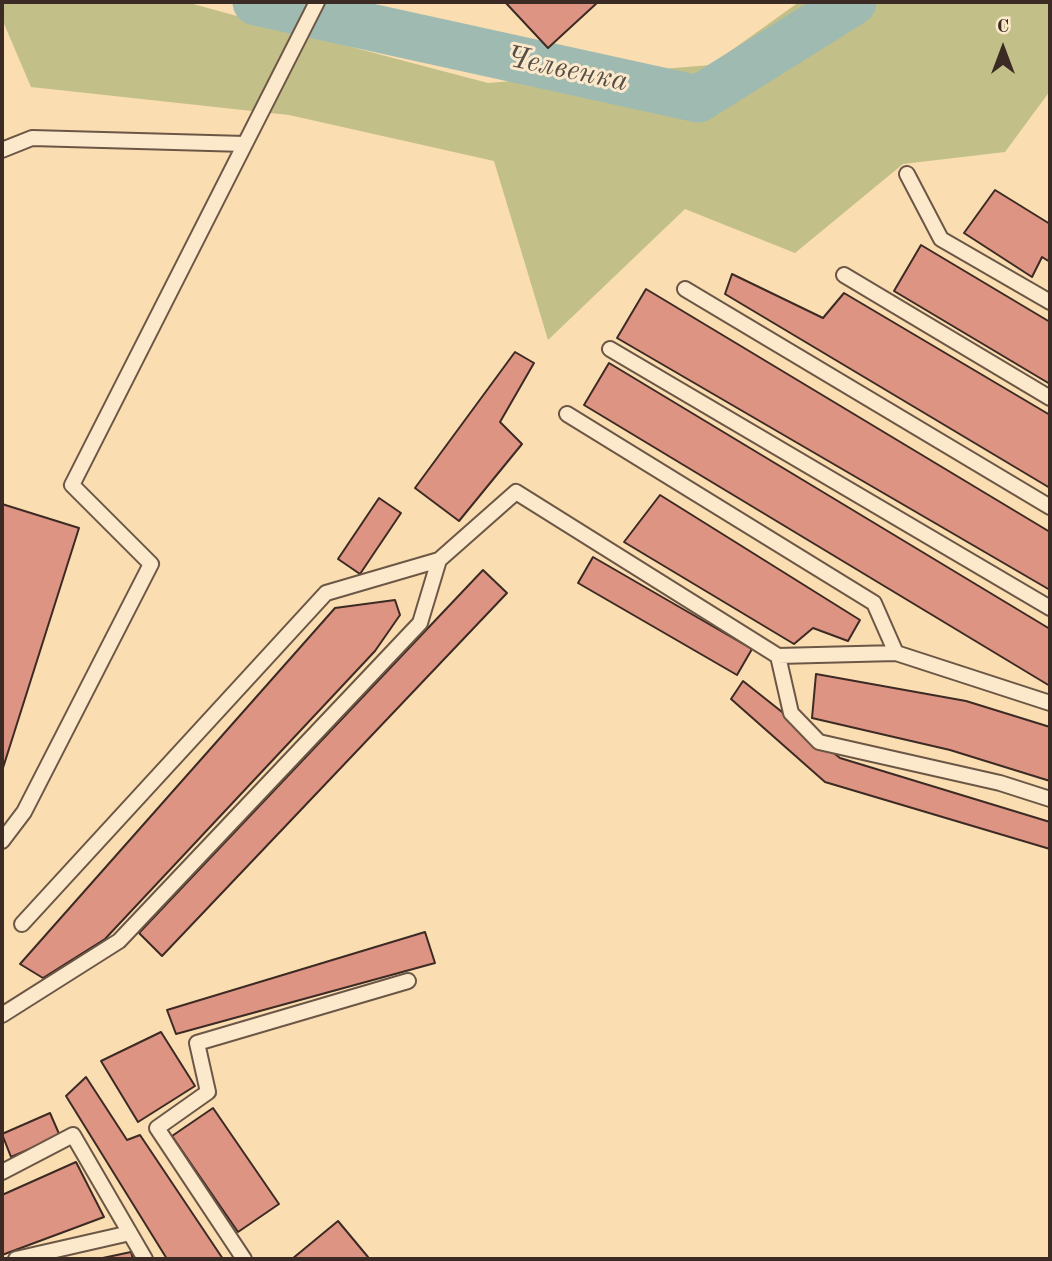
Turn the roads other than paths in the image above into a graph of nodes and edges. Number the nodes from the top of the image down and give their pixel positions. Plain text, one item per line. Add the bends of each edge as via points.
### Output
1 (317, 2) edge
2 (245, 144) junction
3 (2, 149) edge
4 (907, 174) dead end
5 (844, 275) dead end
6 (685, 289) dead end
7 (1050, 302) edge
8 (610, 349) dead end
9 (1050, 398) edge
10 (567, 414) dead end
11 (1050, 507) edge
12 (439, 560) junction
13 (1050, 608) edge
14 (896, 653) junction
15 (778, 656) junction
16 (1050, 703) edge
17 (1050, 799) edge
18 (2, 841) edge
19 (22, 924) dead end
20 (408, 981) dead end
21 (2, 1015) edge
22 (2, 1172) edge
23 (130, 1233) junction
24 (16, 1259) edge
25 (145, 1259) edge
26 (244, 1259) edge

1 - 2 lane
2 - 3 lane via 32,138
2 - 18 lane via 72,485 151,564 24,812
4 - 7 lane via 941,239
5 - 9 lane
6 - 11 lane
8 - 13 lane
10 - 14 lane via 874,603
12 - 15 lane via 516,492
12 - 19 lane via 326,593
12 - 21 lane via 420,623 119,941
14 - 15 lane
14 - 16 lane
15 - 17 lane via 791,713 819,742 1000,783
20 - 26 lane via 197,1043 208,1092 157,1128
22 - 23 lane via 73,1135
23 - 24 lane
23 - 25 lane

